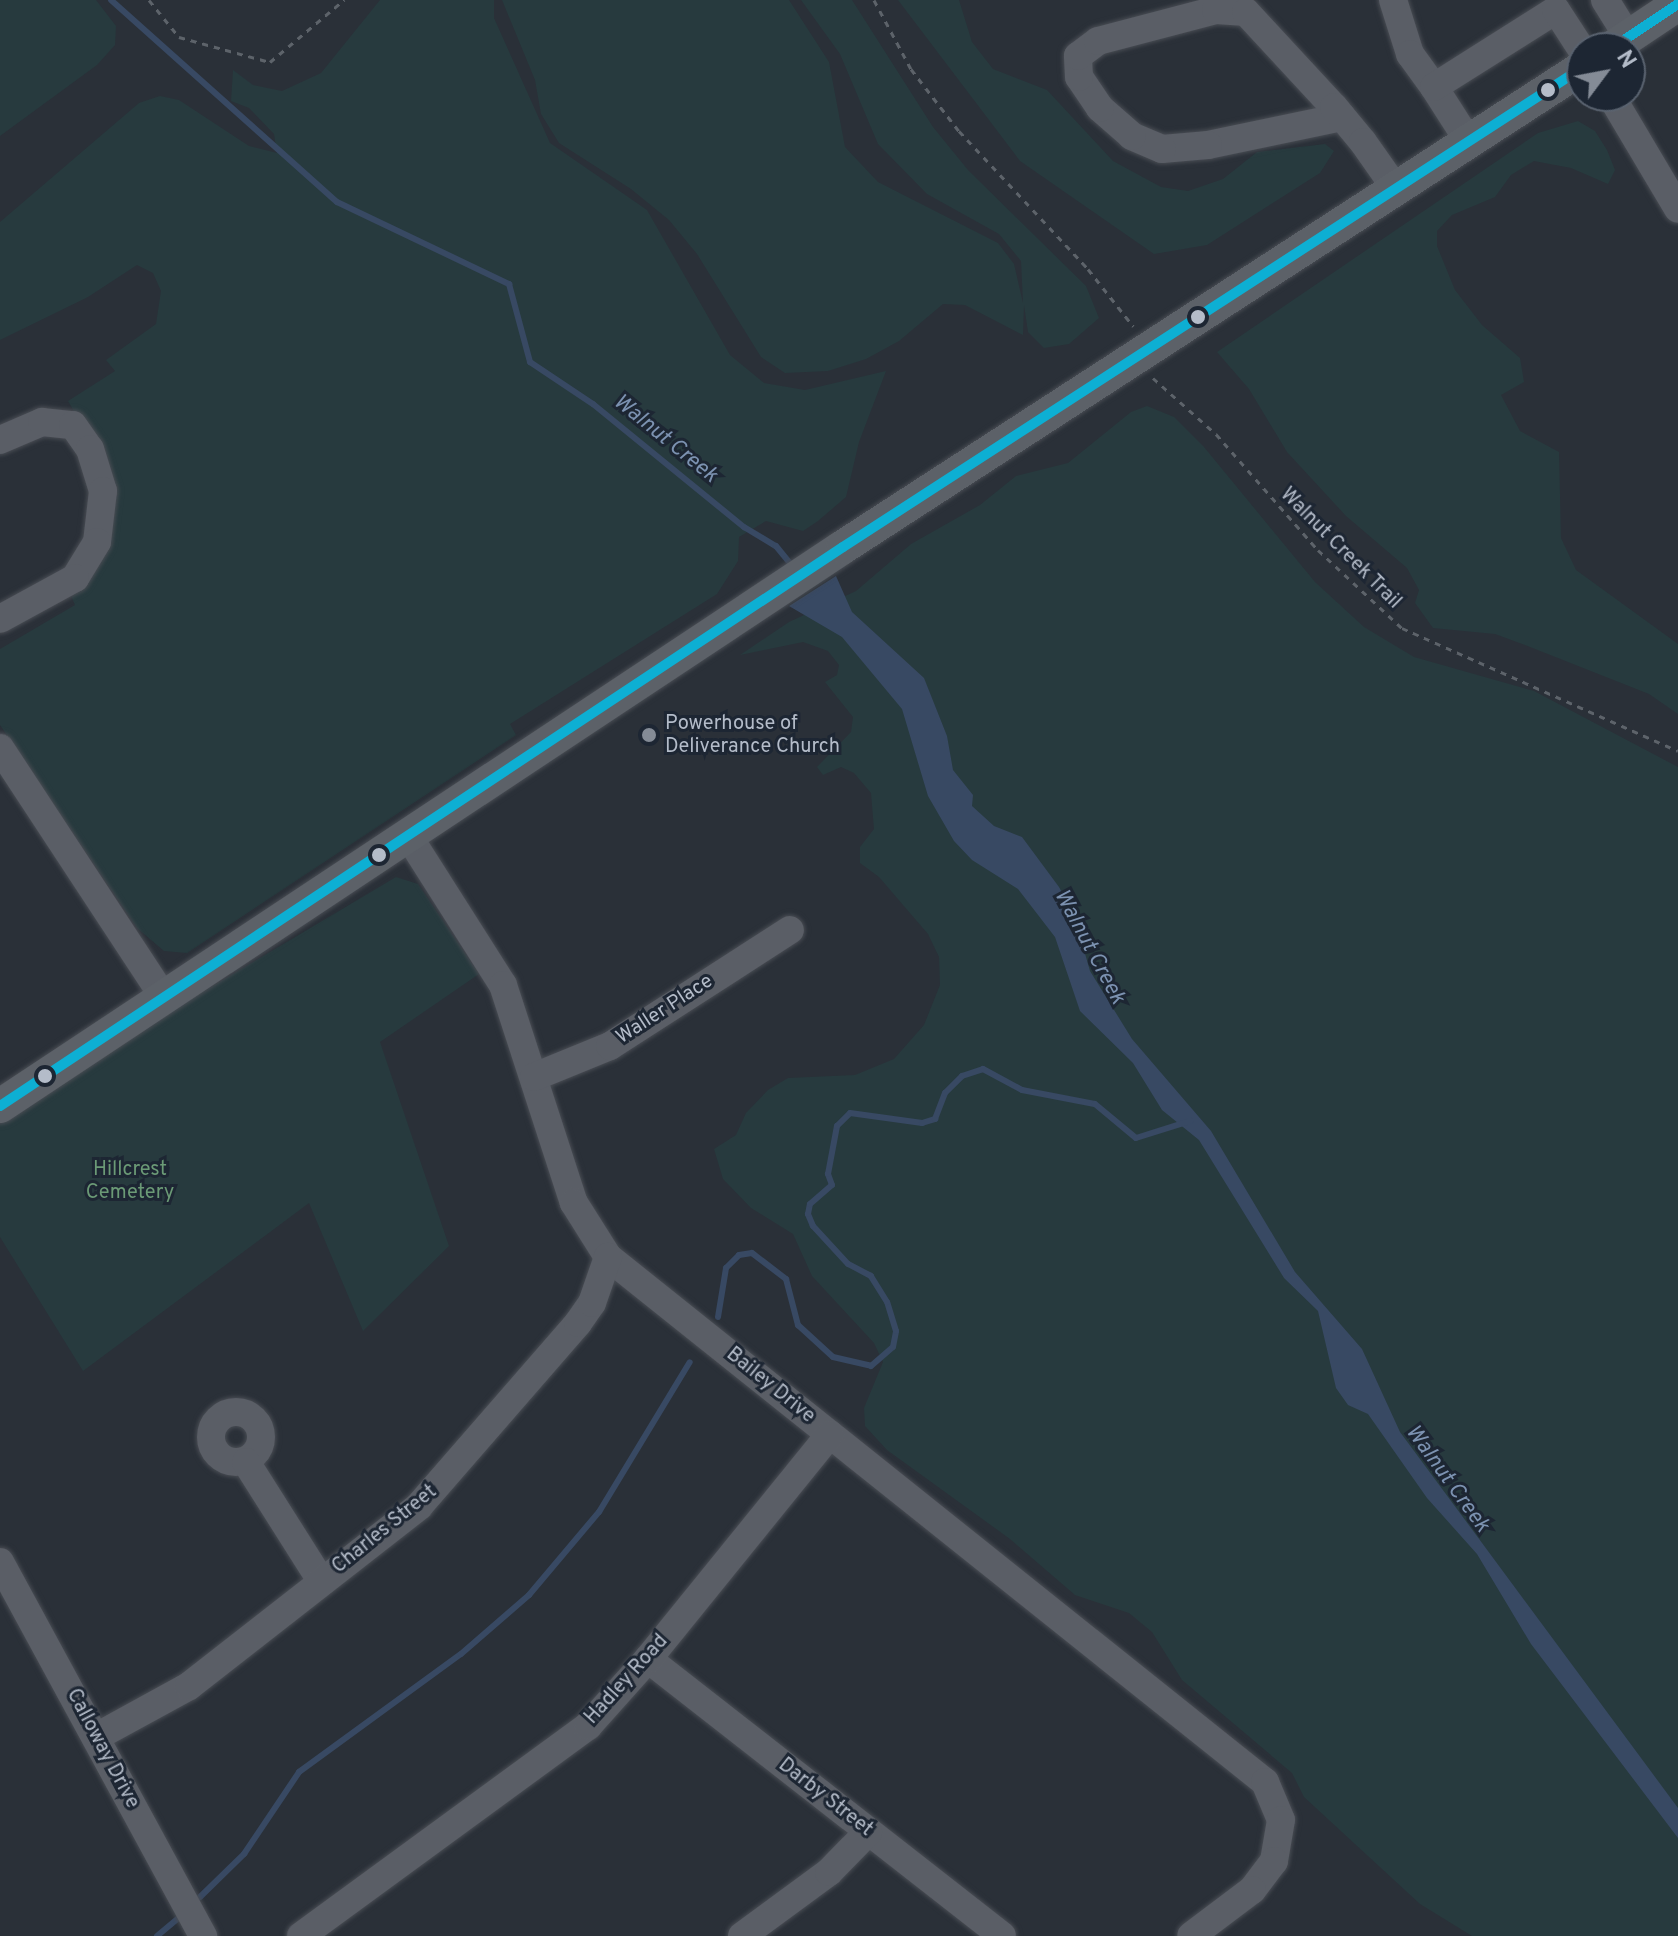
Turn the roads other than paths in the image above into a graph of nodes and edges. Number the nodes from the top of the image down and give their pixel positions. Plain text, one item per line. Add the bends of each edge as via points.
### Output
1 (1393, 0) edge
2 (1605, 0) edge
3 (1678, 4) edge
4 (1570, 32) edge
5 (1616, 32) edge
6 (1635, 32) edge
7 (1566, 78) edge
8 (1434, 87) junction
9 (1620, 112) edge
10 (1342, 117) junction
11 (1469, 142) junction
12 (1396, 189) junction
13 (1678, 209) edge
14 (0, 440) edge
15 (0, 619) edge
16 (0, 748) edge
17 (409, 837) junction
18 (790, 930) dead end
19 (164, 998) junction
20 (534, 1077) junction
21 (0, 1106) edge
22 (608, 1257) junction
23 (830, 1434) junction
24 (246, 1462) dead end
25 (0, 1562) edge
26 (322, 1582) junction
27 (648, 1659) junction
28 (96, 1737) junction
29 (868, 1832) junction
30 (203, 1936) edge
31 (301, 1936) edge
32 (742, 1936) edge
33 (1002, 1936) edge
34 (1191, 1936) edge

1 - 8 street via 1410,54
2 - 5 street
3 - 6 main road
4 - 8 street via 1556,10
7 - 11 main road
8 - 11 street
9 - 13 street
10 - 10 street via 1246,12 1216,10 1098,41 1078,56 1079,77 1100,108 1132,136 1162,149 1208,145
10 - 12 street
11 - 12 main road
12 - 17 main road via 765,598
14 - 15 street via 42,422 73,425 90,449 103,491 97,542 75,578
16 - 19 street
17 - 19 main road
17 - 20 street, Bailey Drive via 490,958
18 - 20 street, Waller Place via 610,1046
19 - 21 main road
20 - 22 street, Bailey Drive via 574,1203
22 - 23 street, Bailey Drive
22 - 26 street, Charles Street via 592,1303 578,1323 448,1476
23 - 27 street, Hadley Road
23 - 34 street, Bailey Drive via 1246,1763 1277,1800 1281,1840 1264,1876
24 - 26 street
25 - 28 street, Calloway Drive
26 - 28 street, Charles Street via 189,1686
27 - 29 street, Darby Street
27 - 31 street, Hadley Road via 588,1726
28 - 30 street, Calloway Drive
29 - 32 street via 829,1872
29 - 33 street, Darby Street

